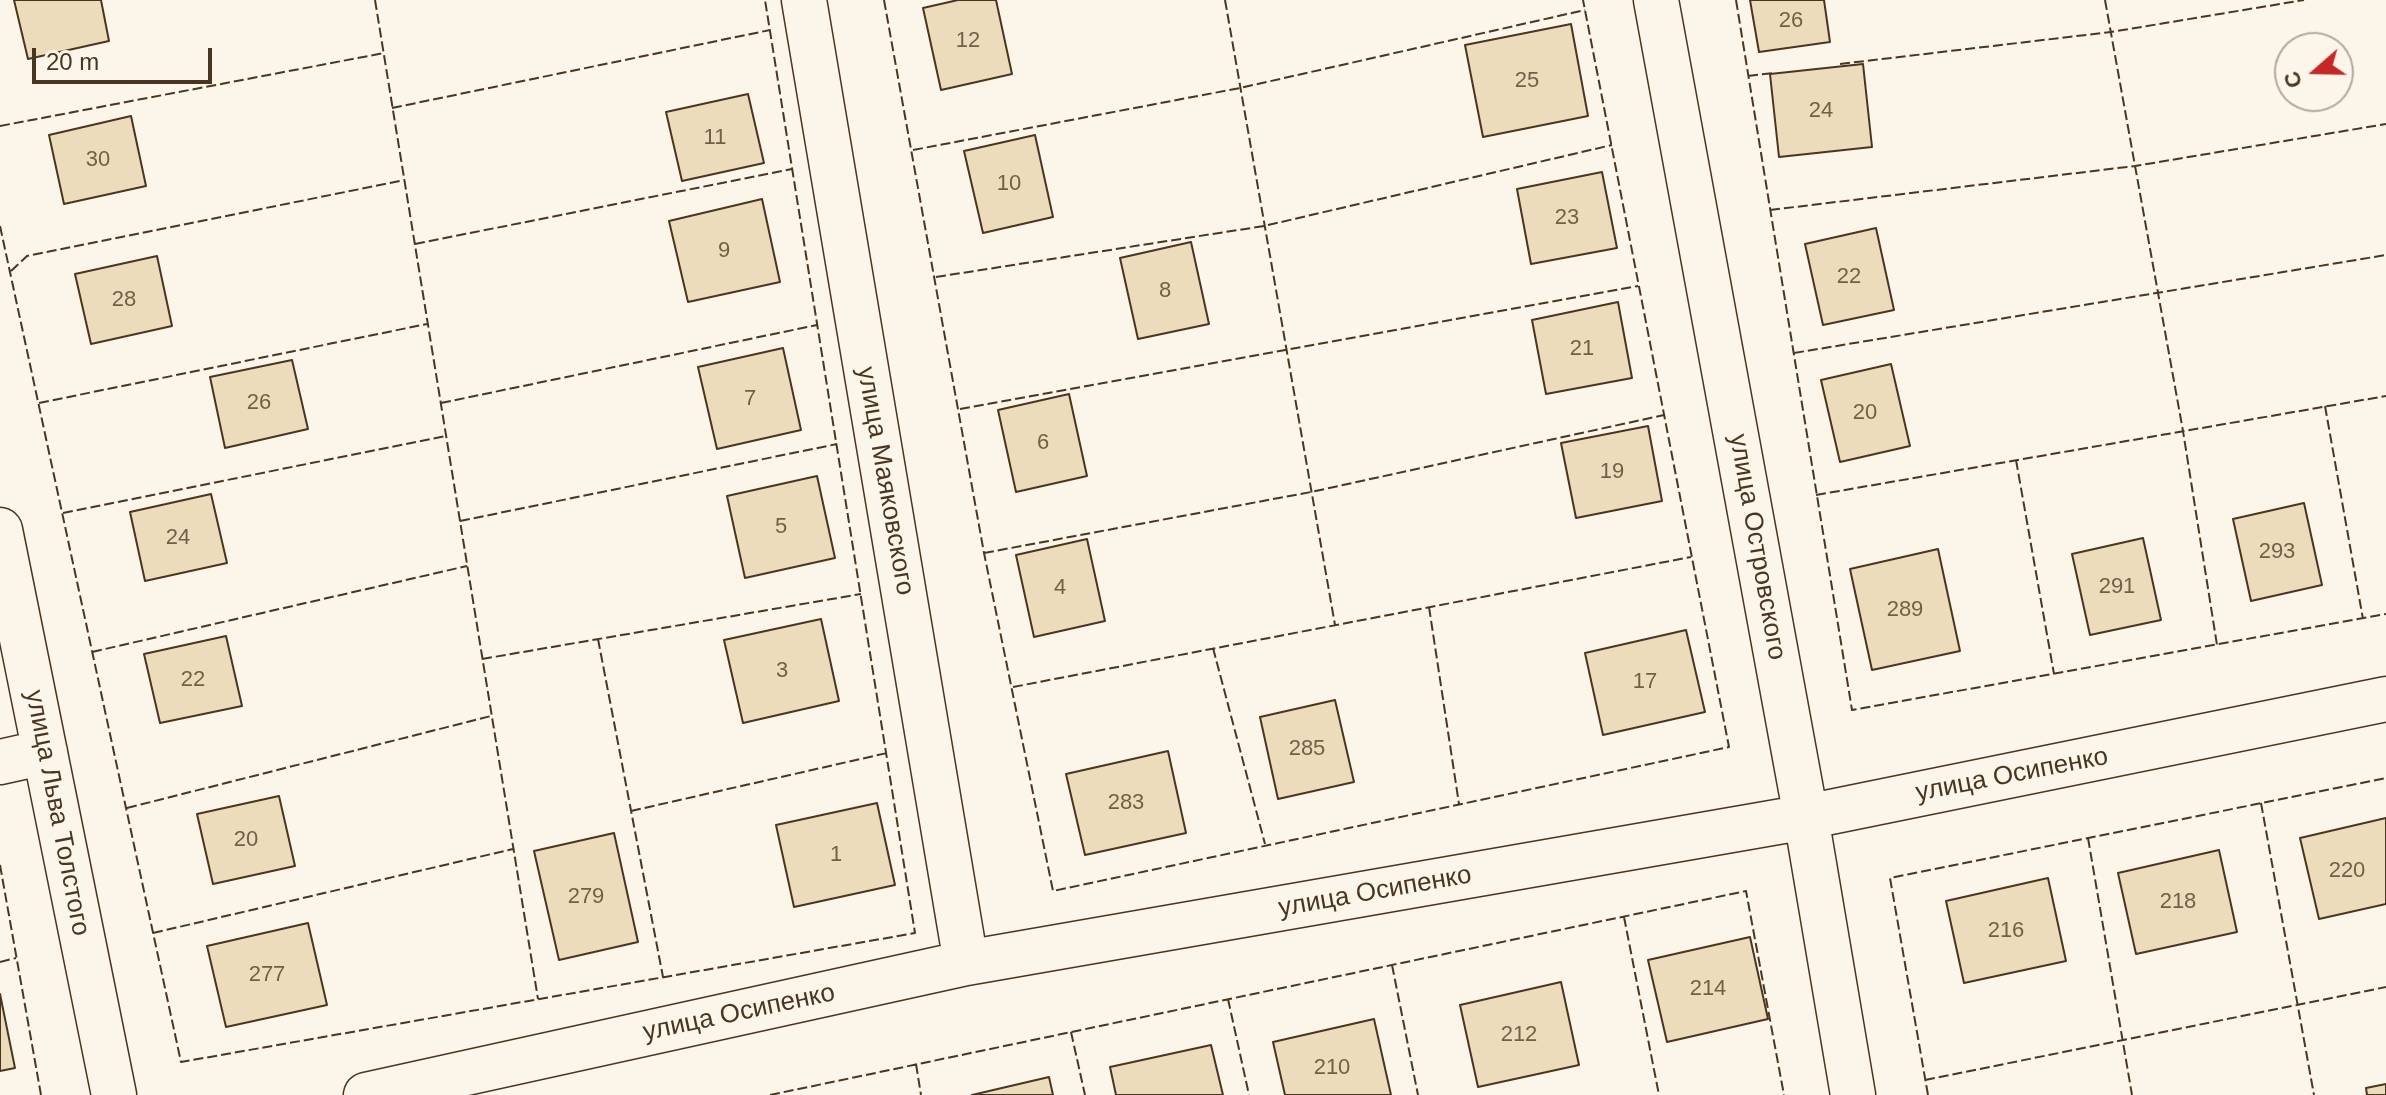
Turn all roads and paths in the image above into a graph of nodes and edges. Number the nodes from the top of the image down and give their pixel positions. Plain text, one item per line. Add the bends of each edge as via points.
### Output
1 (804, 0) edge
2 (1656, 0) edge
3 (0, 530) edge
4 (2386, 699) edge
5 (45, 752) junction
6 (0, 762) edge
7 (1806, 817) junction
8 (966, 963) junction
9 (114, 1095) edge
10 (366, 1095) edge
11 (1853, 1095) edge

1 - 8 street, улица Маяковского
2 - 7 street, улица Островского
3 - 5 street, улица Льва Толстого
4 - 7 street, улица Осипенко
5 - 6 street
5 - 9 street, улица Льва Толстого
7 - 8 street, улица Осипенко
7 - 11 street, улица Островского
8 - 10 street, улица Осипенко

